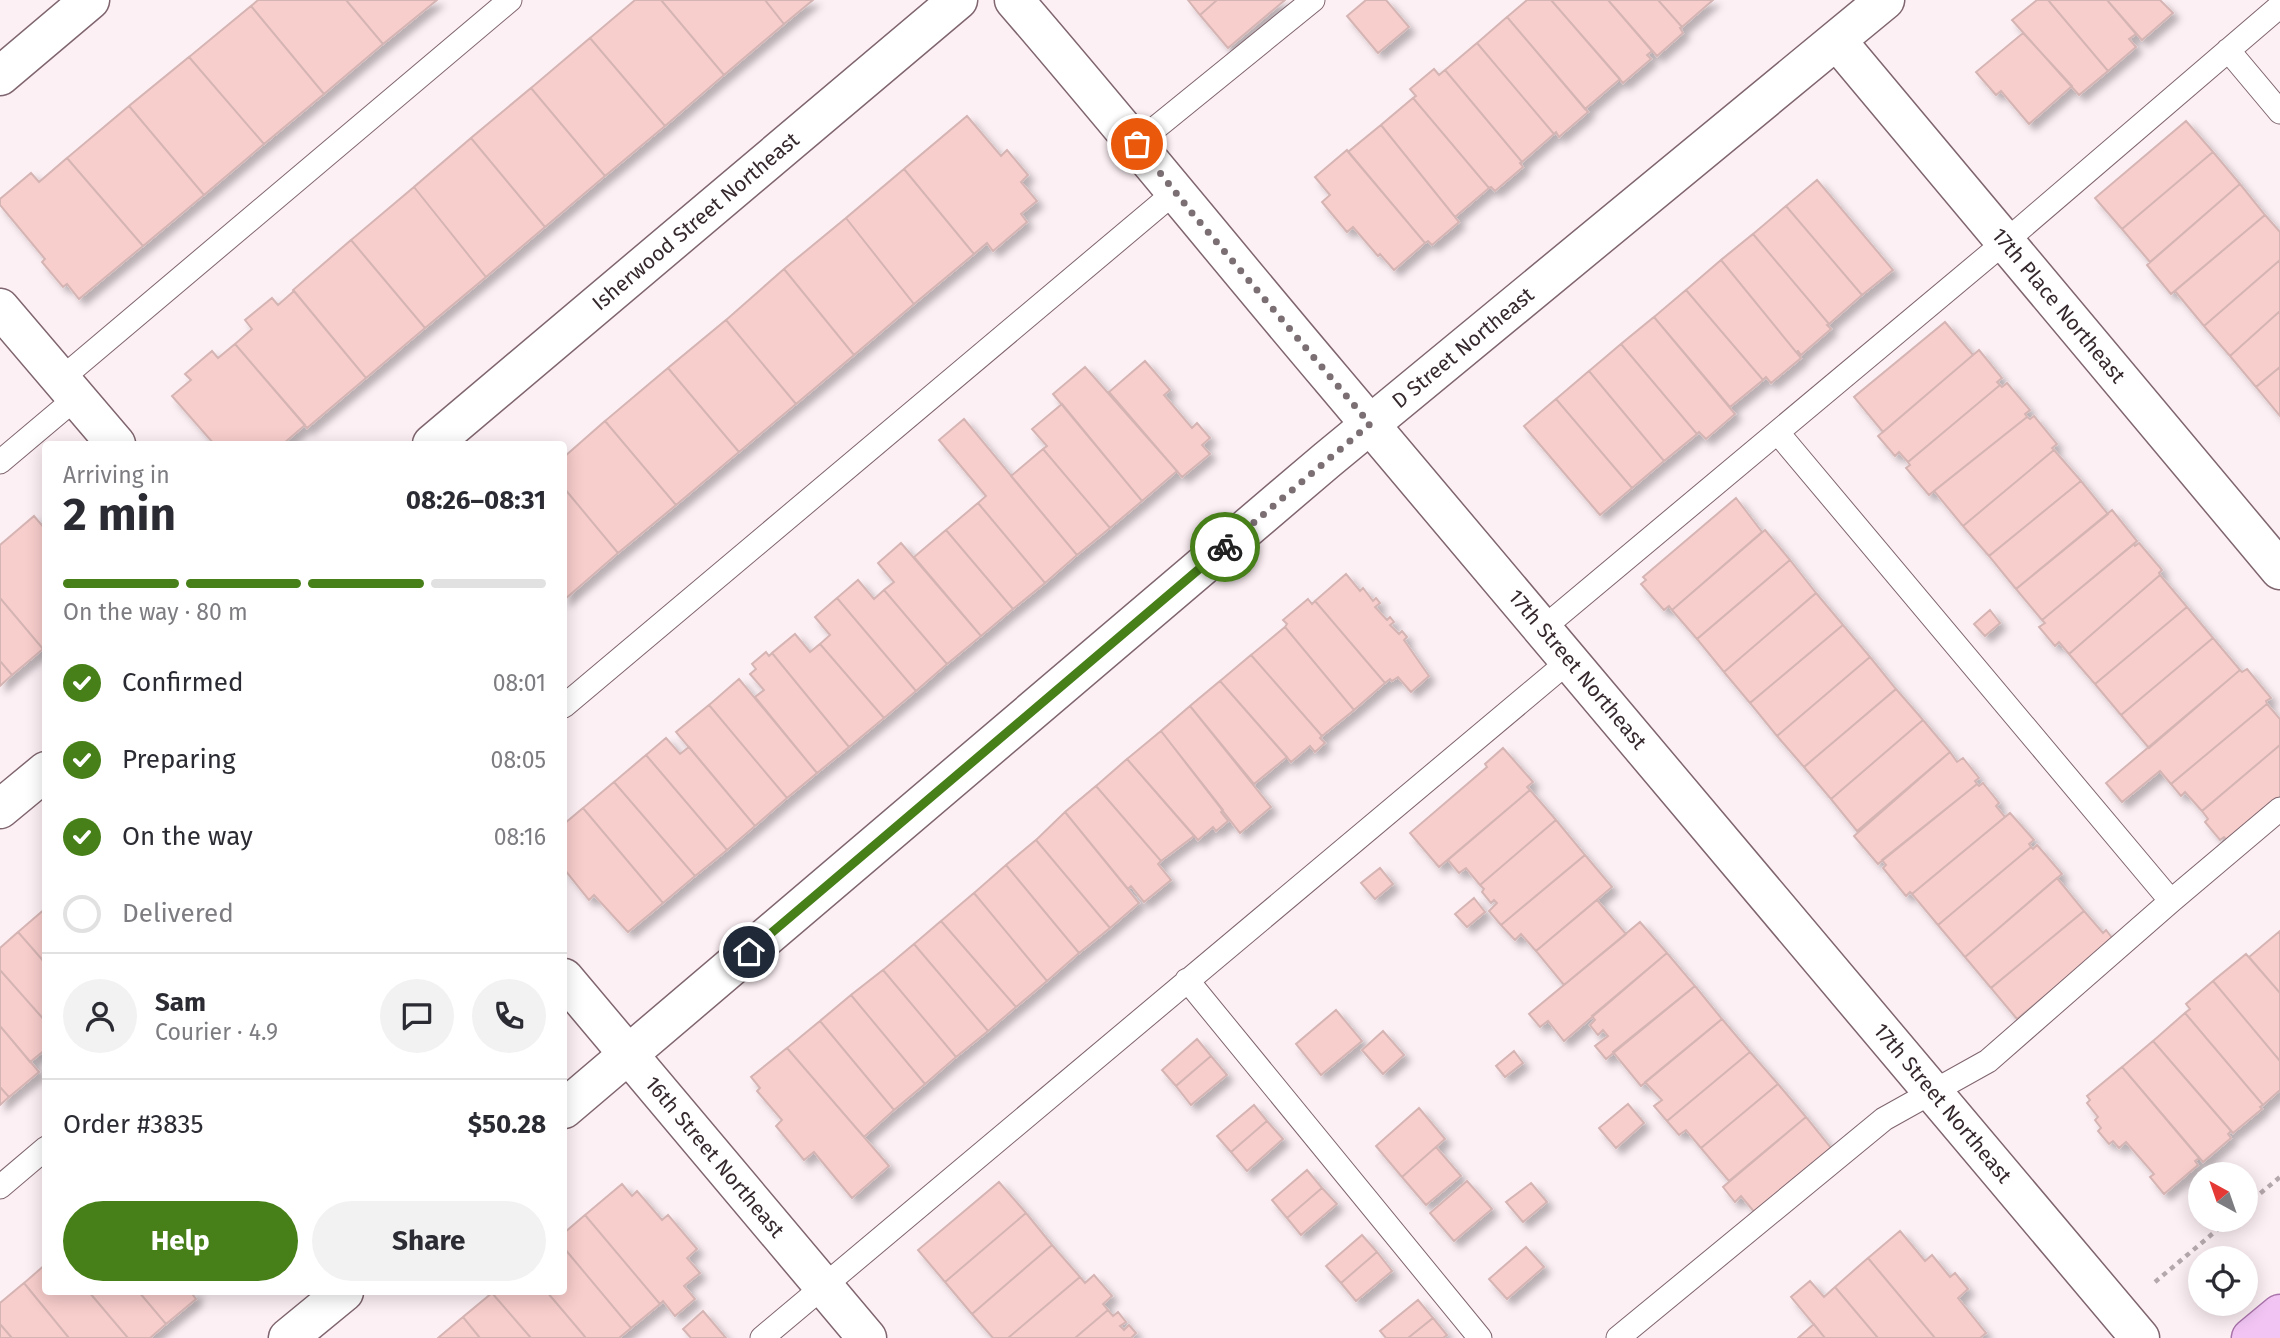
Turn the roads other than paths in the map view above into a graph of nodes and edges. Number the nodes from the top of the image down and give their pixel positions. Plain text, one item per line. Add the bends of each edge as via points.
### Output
1 (90, 0) edge
2 (510, 0) edge
3 (958, 0) edge
4 (1014, 0) edge
5 (1313, 0) edge
6 (1885, 0) edge
7 (2280, 6) edge
8 (1837, 41) junction
9 (2228, 50) junction
10 (0, 76) edge
11 (2280, 112) edge
12 (1137, 144) junction
13 (1175, 192) junction
14 (2006, 241) junction
15 (0, 308) edge
16 (69, 388) junction
17 (1370, 424) junction
18 (1778, 433) junction
19 (113, 441) edge
20 (436, 441) edge
21 (0, 462) edge
22 (2280, 570) edge
23 (1542, 629) junction
24 (1569, 662) junction
25 (567, 703) edge
26 (42, 774) edge
27 (0, 809) edge
28 (2280, 809) edge
29 (2171, 901) junction
30 (1187, 980) junction
31 (567, 982) edge
32 (628, 1055) junction
33 (1932, 1091) junction
34 (567, 1106) edge
35 (42, 1151) edge
36 (0, 1187) edge
37 (823, 1285) junction
38 (340, 1295) edge
39 (2280, 1314) edge
40 (288, 1338) edge
41 (762, 1338) edge
42 (867, 1338) edge
43 (1480, 1338) edge
44 (1618, 1338) edge
45 (2140, 1338) edge
46 (2251, 1338) edge

1 - 10 street
2 - 16 lane via 318,164
3 - 20 street, Isherwood Street Northeast
4 - 12 street, 17th Street Northeast
5 - 12 lane
6 - 8 street, D Street Northeast
7 - 9 lane
8 - 14 street, 17th Place Northeast
8 - 17 street, D Street Northeast
9 - 11 lane
9 - 14 lane
12 - 13 street, 17th Street Northeast
13 - 17 street, 17th Street Northeast
13 - 25 lane
14 - 18 lane
14 - 22 street, 17th Place Northeast
15 - 16 street
16 - 19 street
16 - 21 lane
17 - 23 street, 17th Street Northeast
17 - 32 street, D Street Northeast
18 - 23 lane
18 - 29 lane
23 - 24 street, 17th Street Northeast
24 - 30 lane
24 - 33 street, 17th Street Northeast
26 - 27 street
28 - 29 lane
29 - 33 lane via 1988,1061
30 - 37 lane
30 - 43 lane
31 - 32 street, 16th Street Northeast
32 - 34 street, D Street Northeast
32 - 37 street, 16th Street Northeast
33 - 44 lane via 1884,1119
33 - 45 street, 17th Street Northeast
35 - 36 lane
37 - 41 lane
37 - 42 street, 16th Street Northeast
38 - 40 street
39 - 46 main road

